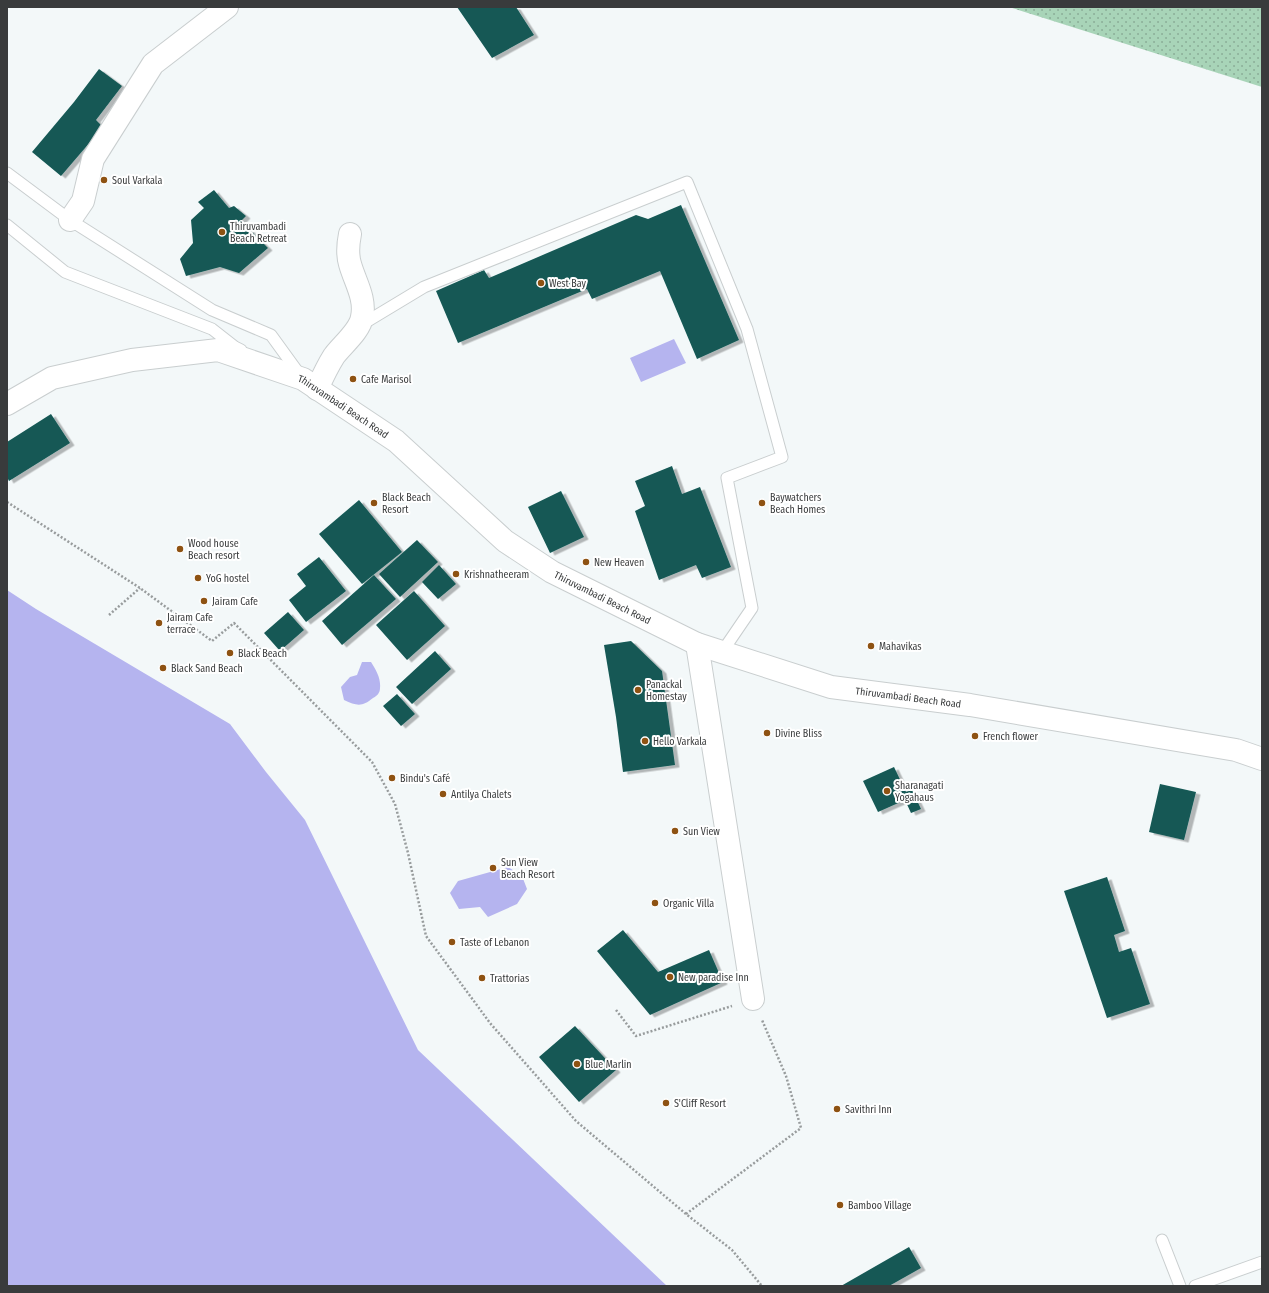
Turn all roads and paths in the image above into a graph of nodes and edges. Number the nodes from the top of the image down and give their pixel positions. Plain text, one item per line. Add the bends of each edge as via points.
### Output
1 (228, 7) edge
2 (7, 173) edge
3 (70, 220) junction
4 (7, 225) edge
5 (350, 234) dead end
6 (359, 327) junction
7 (310, 384) junction
8 (7, 404) edge
9 (7, 502) edge
10 (140, 588) junction
11 (108, 615) dead end
12 (697, 644) junction
13 (722, 652) junction
14 (1262, 759) edge
15 (753, 999) junction
16 (616, 1010) dead end
17 (686, 1214) junction
18 (1162, 1240) dead end
19 (1262, 1262) edge
20 (762, 1286) edge
21 (1180, 1286) edge
22 (1195, 1286) edge

1 - 3 street via 153,64 93,159 83,201
2 - 3 lane
3 - 7 lane via 212,310 270,335
4 - 7 lane via 65,272 212,329 235,347
5 - 6 street via 348,258 361,294 363,317
6 - 7 street via 324,372
6 - 13 lane via 424,287 687,182 748,329 782,457 727,478 752,608
7 - 8 street, Thiruvambadi Beach Road via 218,350 132,360 52,378
7 - 12 street, Thiruvambadi Beach Road via 396,441 505,541 552,572
9 - 10 path
10 - 11 path
10 - 17 path via 212,640 234,624 372,762 395,804 426,936 490,1023 576,1121
12 - 13 street, Thiruvambadi Beach Road
12 - 15 street
13 - 14 street, Thiruvambadi Beach Road via 831,687 970,705 1236,750
15 - 16 path via 636,1036
15 - 17 path via 786,1076 801,1128
17 - 20 path via 732,1250
18 - 21 lane
19 - 22 lane

